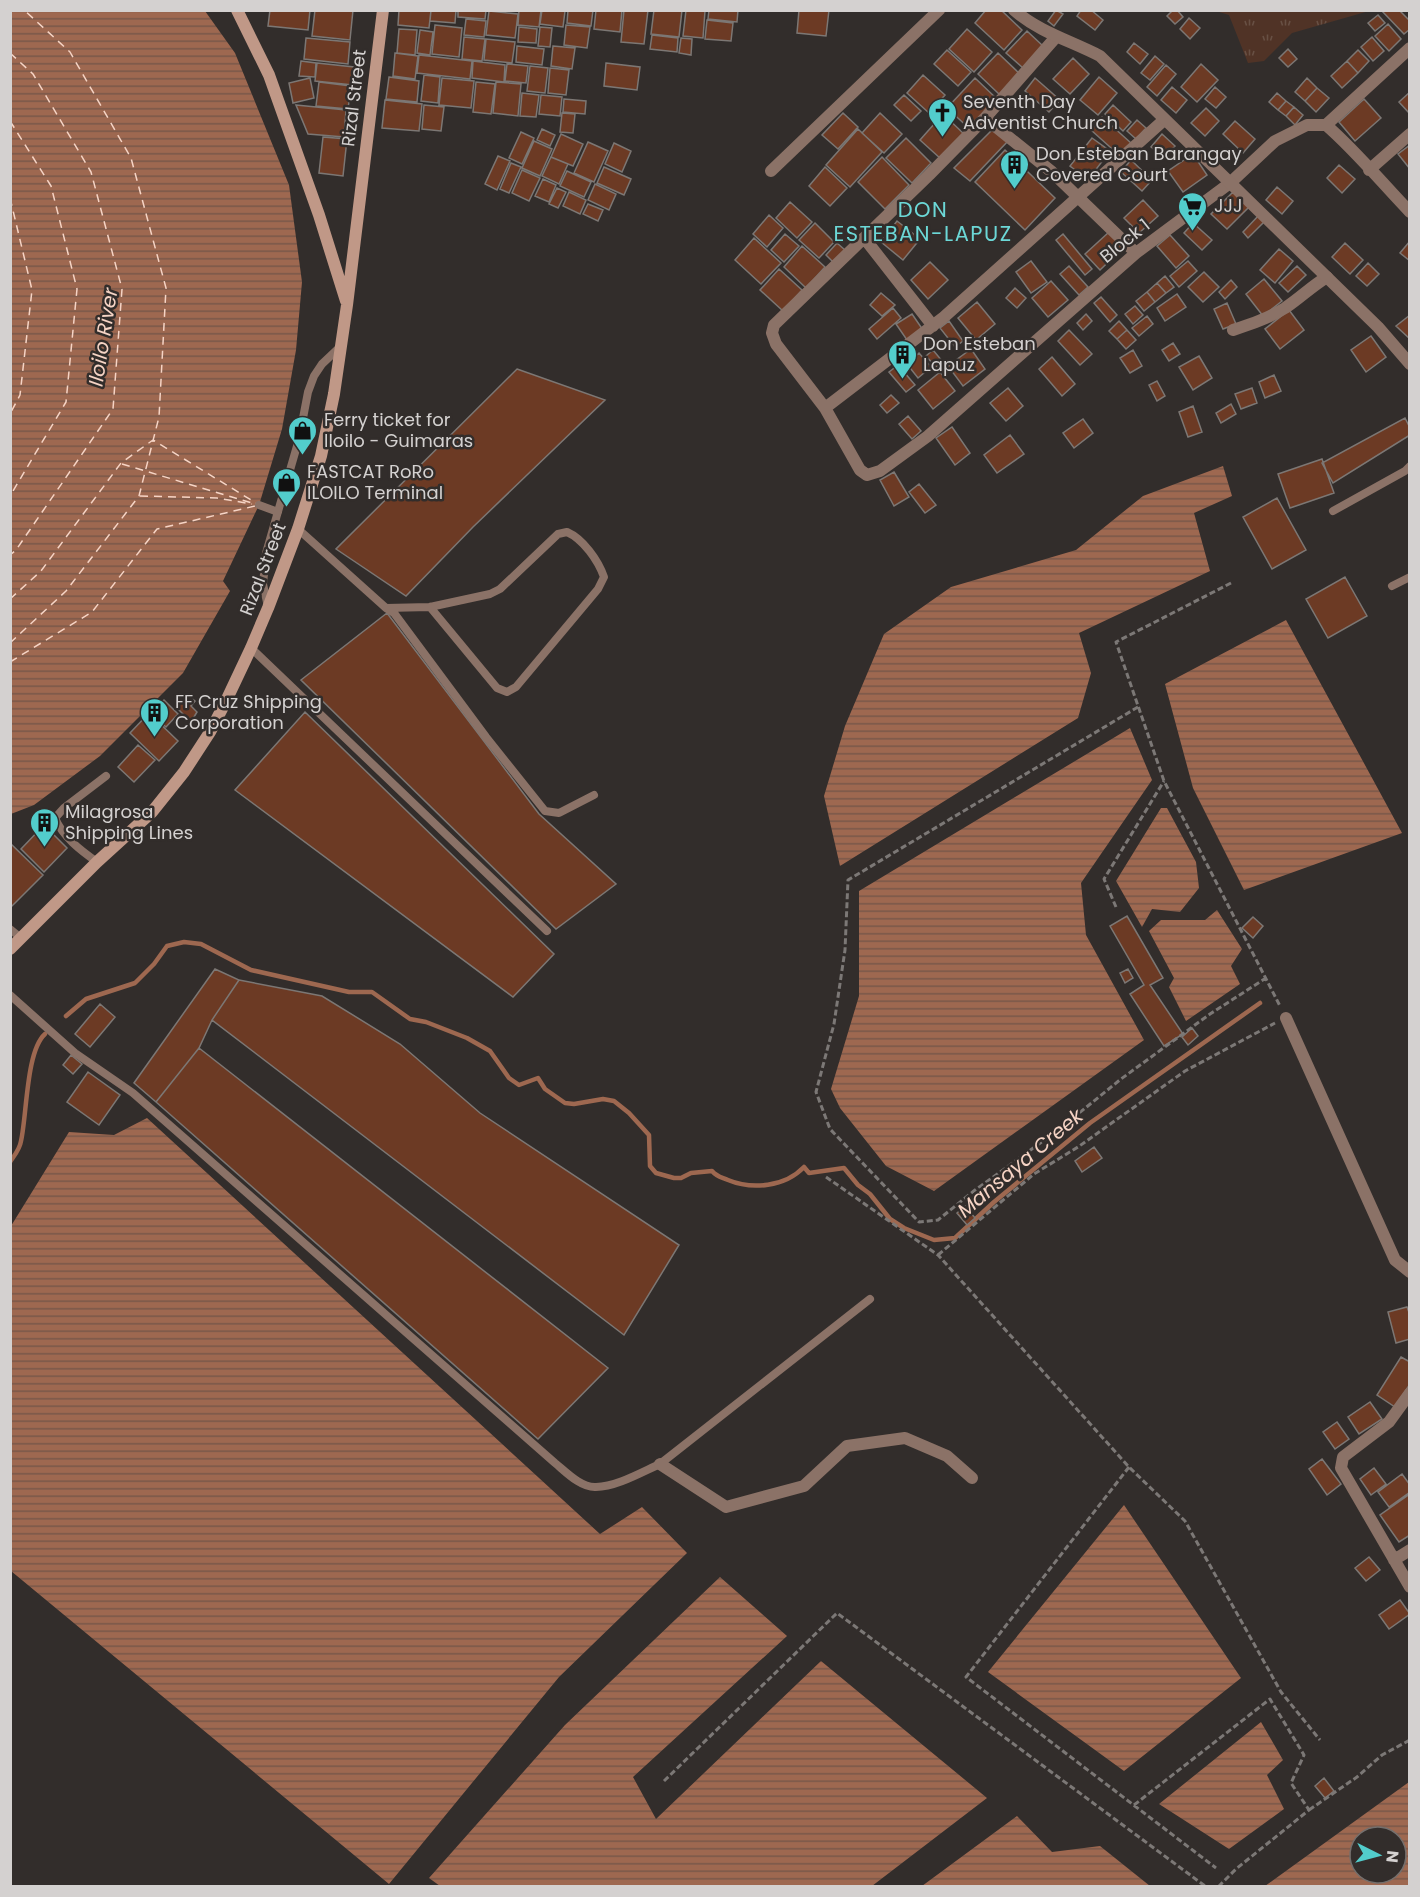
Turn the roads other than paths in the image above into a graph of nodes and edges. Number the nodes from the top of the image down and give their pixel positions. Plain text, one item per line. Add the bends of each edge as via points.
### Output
1 (237, 10) edge
2 (383, 10) edge
3 (939, 10) edge
4 (1014, 10) edge
5 (1056, 37) junction
6 (1410, 48) edge
7 (985, 118) junction
8 (1164, 120) junction
9 (1326, 125) junction
10 (1410, 134) edge
11 (1369, 170) junction
12 (771, 171) dead end
13 (1230, 183) junction
14 (1080, 197) junction
15 (1410, 212) edge
16 (865, 239) junction
17 (1136, 253) junction
18 (1327, 277) junction
19 (347, 305) junction
20 (933, 326) junction
21 (1233, 330) dead end
22 (342, 346) junction
23 (1410, 364) edge
24 (825, 408) junction
25 (1408, 472) edge
26 (259, 505) dead end
27 (1334, 511) dead end
28 (278, 512) junction
29 (298, 529) junction
30 (1410, 577) edge
31 (1392, 586) dead end
32 (430, 607) junction
33 (268, 608) junction
34 (386, 608) junction
35 (251, 648) junction
36 (106, 776) dead end
37 (594, 795) dead end
38 (97, 862) junction
39 (10, 929) edge
40 (547, 931) dead end
41 (21, 938) junction
42 (10, 949) edge
43 (10, 995) edge
44 (1286, 1017) road end
45 (1410, 1272) edge
46 (870, 1299) dead end
47 (1410, 1393) edge
48 (660, 1464) junction
49 (972, 1478) dead end
50 (1410, 1550) edge
51 (1394, 1560) junction
52 (1410, 1587) edge

1 - 19 main road via 269,75
2 - 19 main road, Rizal Street
3 - 12 street
4 - 5 street
5 - 7 street
5 - 8 street via 1100,56
6 - 9 street
7 - 14 street
7 - 16 street
8 - 13 street
8 - 14 street
9 - 11 street
9 - 13 street, Block 1 via 1307,125 1275,141
10 - 11 street
11 - 15 street
13 - 17 street, Block 1
13 - 18 street
14 - 17 street
14 - 20 street
16 - 20 street
16 - 24 street via 774,325 772,333 776,344
17 - 24 street, Block 1 via 928,436 880,471 867,475 860,470
18 - 21 street via 1266,319
18 - 23 street
19 - 22 main road, Rizal Street
20 - 24 street
22 - 28 lane via 314,376
22 - 29 main road, Rizal Street via 321,456
25 - 27 lane
26 - 28 lane
28 - 33 lane via 263,570
29 - 33 main road, Rizal Street
29 - 34 lane
30 - 31 lane
32 - 32 lane via 500,589 558,534 567,532 600,566 604,577 524,678 507,692 497,688
32 - 34 lane
33 - 35 main road, Rizal Street
34 - 37 lane via 394,613 545,811 559,813
35 - 38 main road, Rizal Street via 210,732 184,772 152,812
35 - 40 lane
36 - 38 lane via 55,818 59,828
38 - 41 main road, Rizal Street
39 - 41 lane
41 - 42 main road, Rizal Street
43 - 48 lane via 75,1053 133,1093 575,1480 595,1488
44 - 45 street via 1395,1260
46 - 48 lane
47 - 51 street via 1389,1422 1343,1456 1341,1462
48 - 49 street via 726,1507 804,1486 847,1446 905,1438 947,1456
50 - 51 street
51 - 52 street

